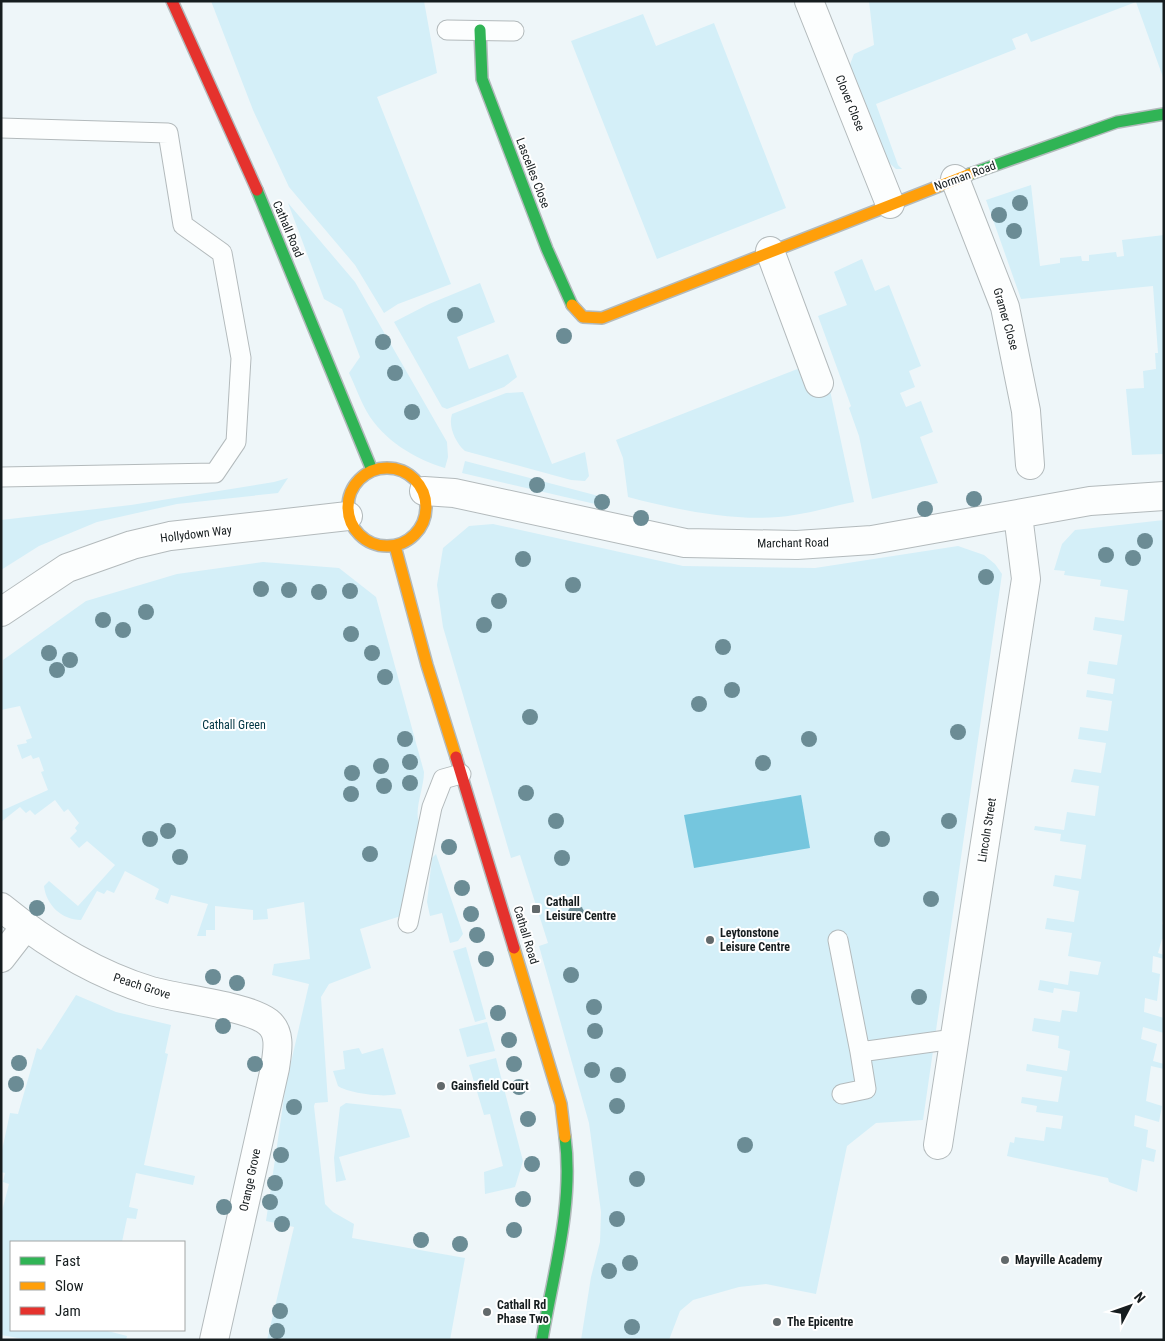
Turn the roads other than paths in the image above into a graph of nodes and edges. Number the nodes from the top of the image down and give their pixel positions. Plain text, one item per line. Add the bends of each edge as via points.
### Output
1 (172, 1) edge
2 (809, 1) edge
3 (446, 30) dead end
4 (480, 30) junction
5 (514, 31) dead end
6 (1164, 114) edge
7 (1, 128) edge
8 (955, 179) junction
9 (890, 204) junction
10 (770, 251) junction
11 (583, 317) joint
12 (819, 384) dead end
13 (1030, 466) dead end
14 (372, 470) junction
15 (1, 477) edge
16 (424, 492) junction
17 (1164, 496) edge
18 (1018, 515) junction
19 (348, 516) junction
20 (395, 546) junction
21 (1, 612) edge
22 (462, 774) junction
23 (1, 907) edge
24 (408, 923) dead end
25 (25, 927) junction
26 (838, 940) dead end
27 (1, 958) edge
28 (269, 1022) joint
29 (954, 1039) junction
30 (860, 1052) junction
31 (842, 1094) dead end
32 (938, 1145) dead end
33 (214, 1340) edge
34 (542, 1340) edge

1 - 14 main road, Cathall Road via 275,230
2 - 9 street, Clover Close
3 - 4 lane
4 - 5 lane
4 - 11 main road, Lascelles Close via 482,79 547,249 572,305
6 - 8 main road, Norman Road via 1117,122
7 - 15 lane via 168,134 183,225 222,253 240,358 236,442 215,473
8 - 9 main road, Norman Road
8 - 13 street, Gramer Close via 1005,307 1026,411
9 - 10 main road, Norman Road
10 - 11 main road, Norman Road via 602,318
10 - 12 street
14 - 16 main road via 387,467 402,470 415,478
14 - 19 main road via 352,489 347,502
16 - 18 street, Marchant Road via 454,493 685,542 797,545 872,540
16 - 20 main road via 425,519 418,531
17 - 18 street, Marchant Road via 1090,501
18 - 29 street, Lincoln Street via 1026,580
19 - 20 main road via 361,537 377,545
19 - 21 street, Hollydown Way via 170,536 132,545 67,568
20 - 22 main road, Cathall Road via 427,665
22 - 24 lane via 443,779 432,807
22 - 34 main road, Cathall Road via 561,1104 568,1158 567,1186
23 - 25 street, Peach Grove
25 - 27 street
25 - 28 street, Peach Grove via 114,978 182,999 250,1012
26 - 30 lane
28 - 33 street, Orange Grove via 276,1032 279,1048
29 - 30 lane
29 - 32 street, Lincoln Street
30 - 31 lane via 866,1089

